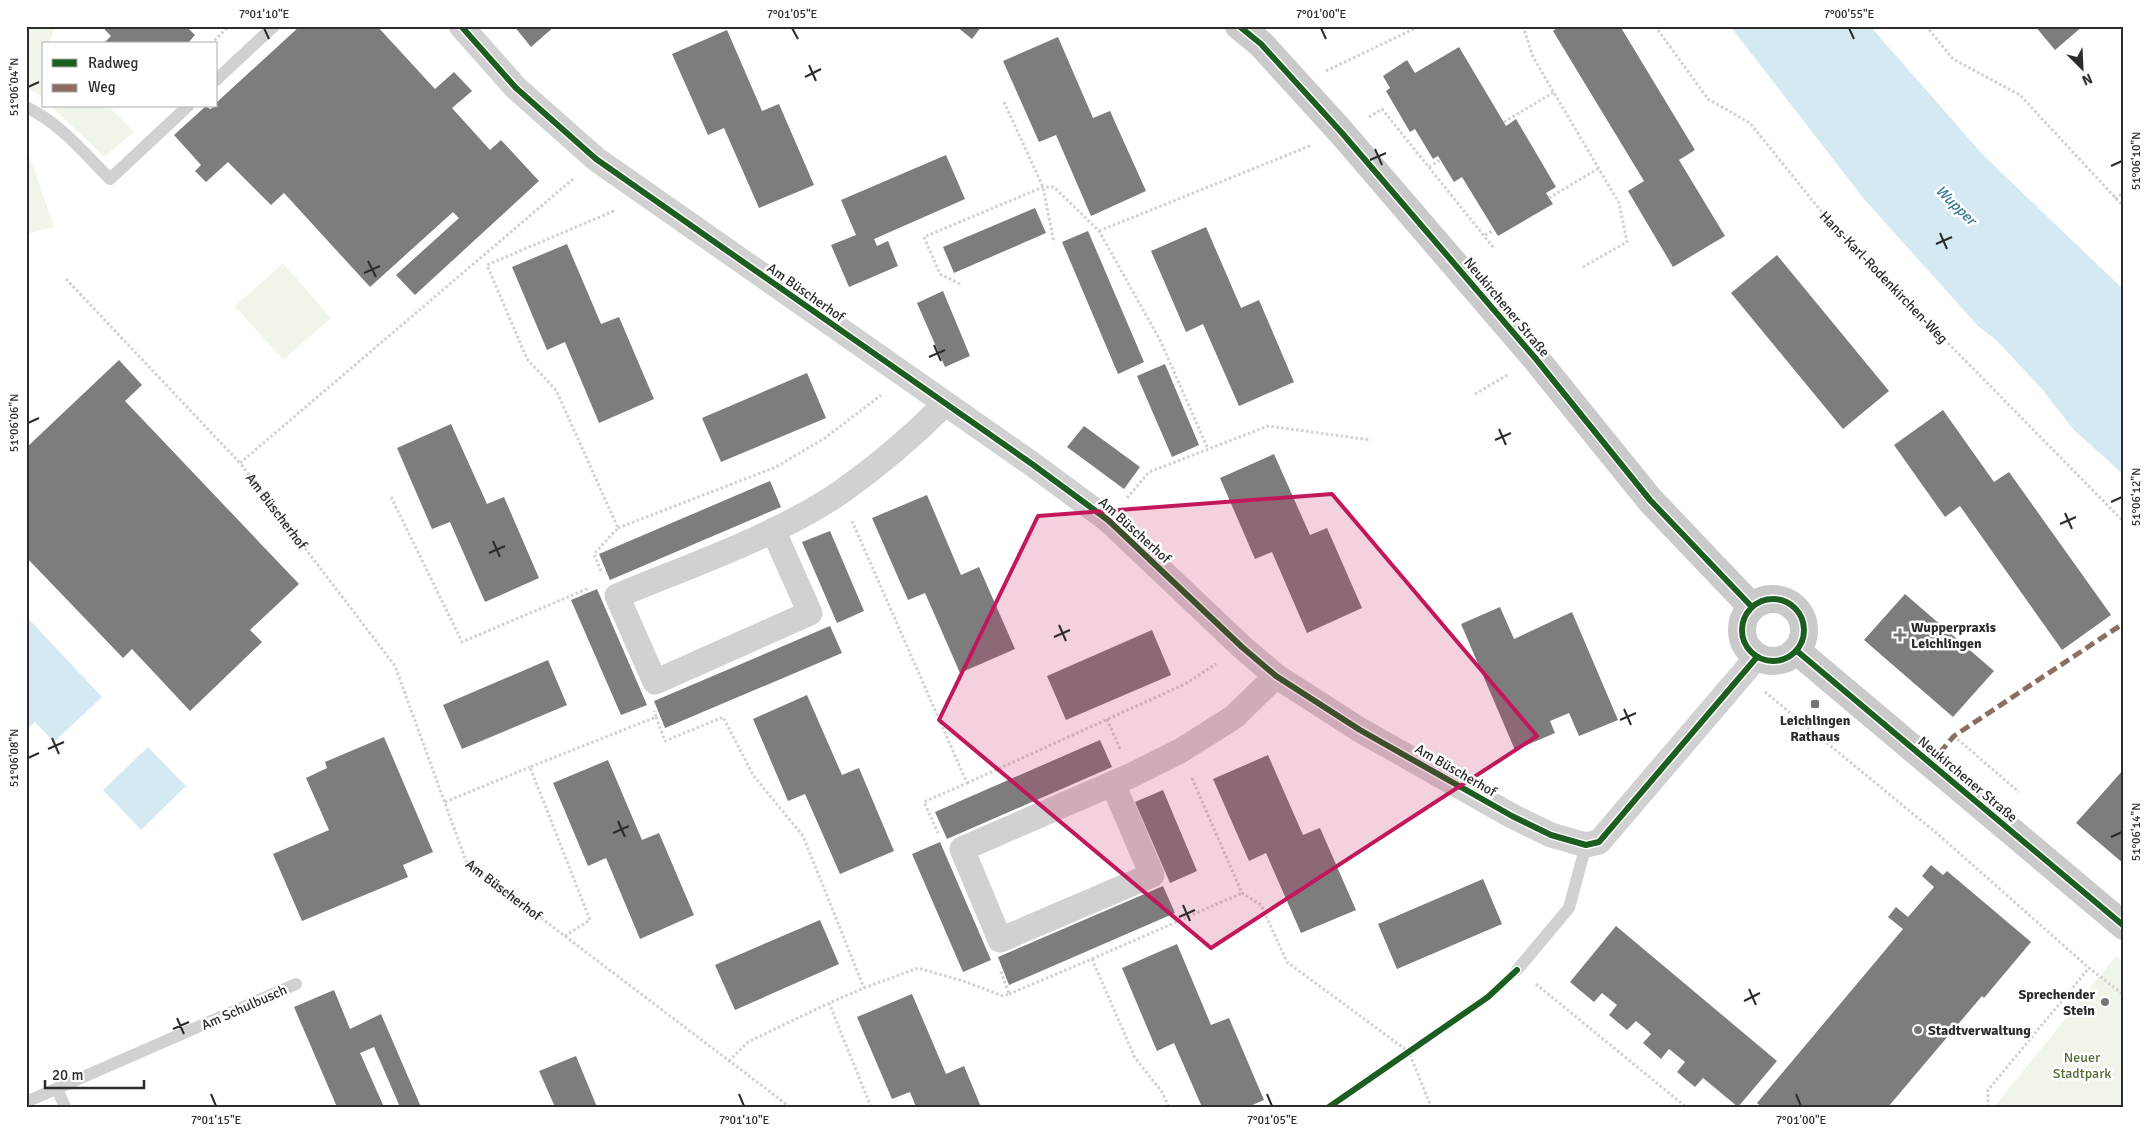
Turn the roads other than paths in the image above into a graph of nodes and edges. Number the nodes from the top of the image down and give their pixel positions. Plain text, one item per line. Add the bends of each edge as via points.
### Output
1 (274, 26) edge
2 (460, 26) edge
3 (1239, 26) edge
4 (218, 78) edge
5 (26, 107) edge
6 (186, 108) edge
7 (945, 404) junction
8 (773, 530) junction
9 (1752, 607) junction
10 (1797, 651) junction
11 (1750, 665) junction
12 (1276, 676) junction
13 (1113, 784) junction
14 (1586, 845) junction
15 (2124, 926) edge
16 (1517, 970) road end
17 (296, 984) dead end
18 (57, 1089) junction
19 (26, 1102) edge
20 (65, 1107) edge

1 - 4 lane
2 - 7 street, Am Büscherhof via 516,88 596,159
3 - 9 main road, Neukirchener Straße via 1261,44 1342,133 1536,360 1650,500
5 - 6 lane via 58,128 110,179
7 - 8 street via 913,436 840,492
7 - 12 street, Am Büscherhof via 1108,520
8 - 8 street via 810,613 655,682 611,588
9 - 10 main road via 1772,599 1793,605 1805,626 1804,640
9 - 11 main road via 1742,628
10 - 11 main road via 1789,658
10 - 15 main road, Neukirchener Straße
11 - 14 street via 1599,842
12 - 13 street via 1234,717 1180,751
12 - 14 street, Am Büscherhof via 1360,730 1512,816 1551,835
13 - 13 street via 1152,875 1000,940 962,849
14 - 16 lane via 1569,908
17 - 18 lane, Am Schulbusch
18 - 19 lane, Am Schulbusch
18 - 20 lane

